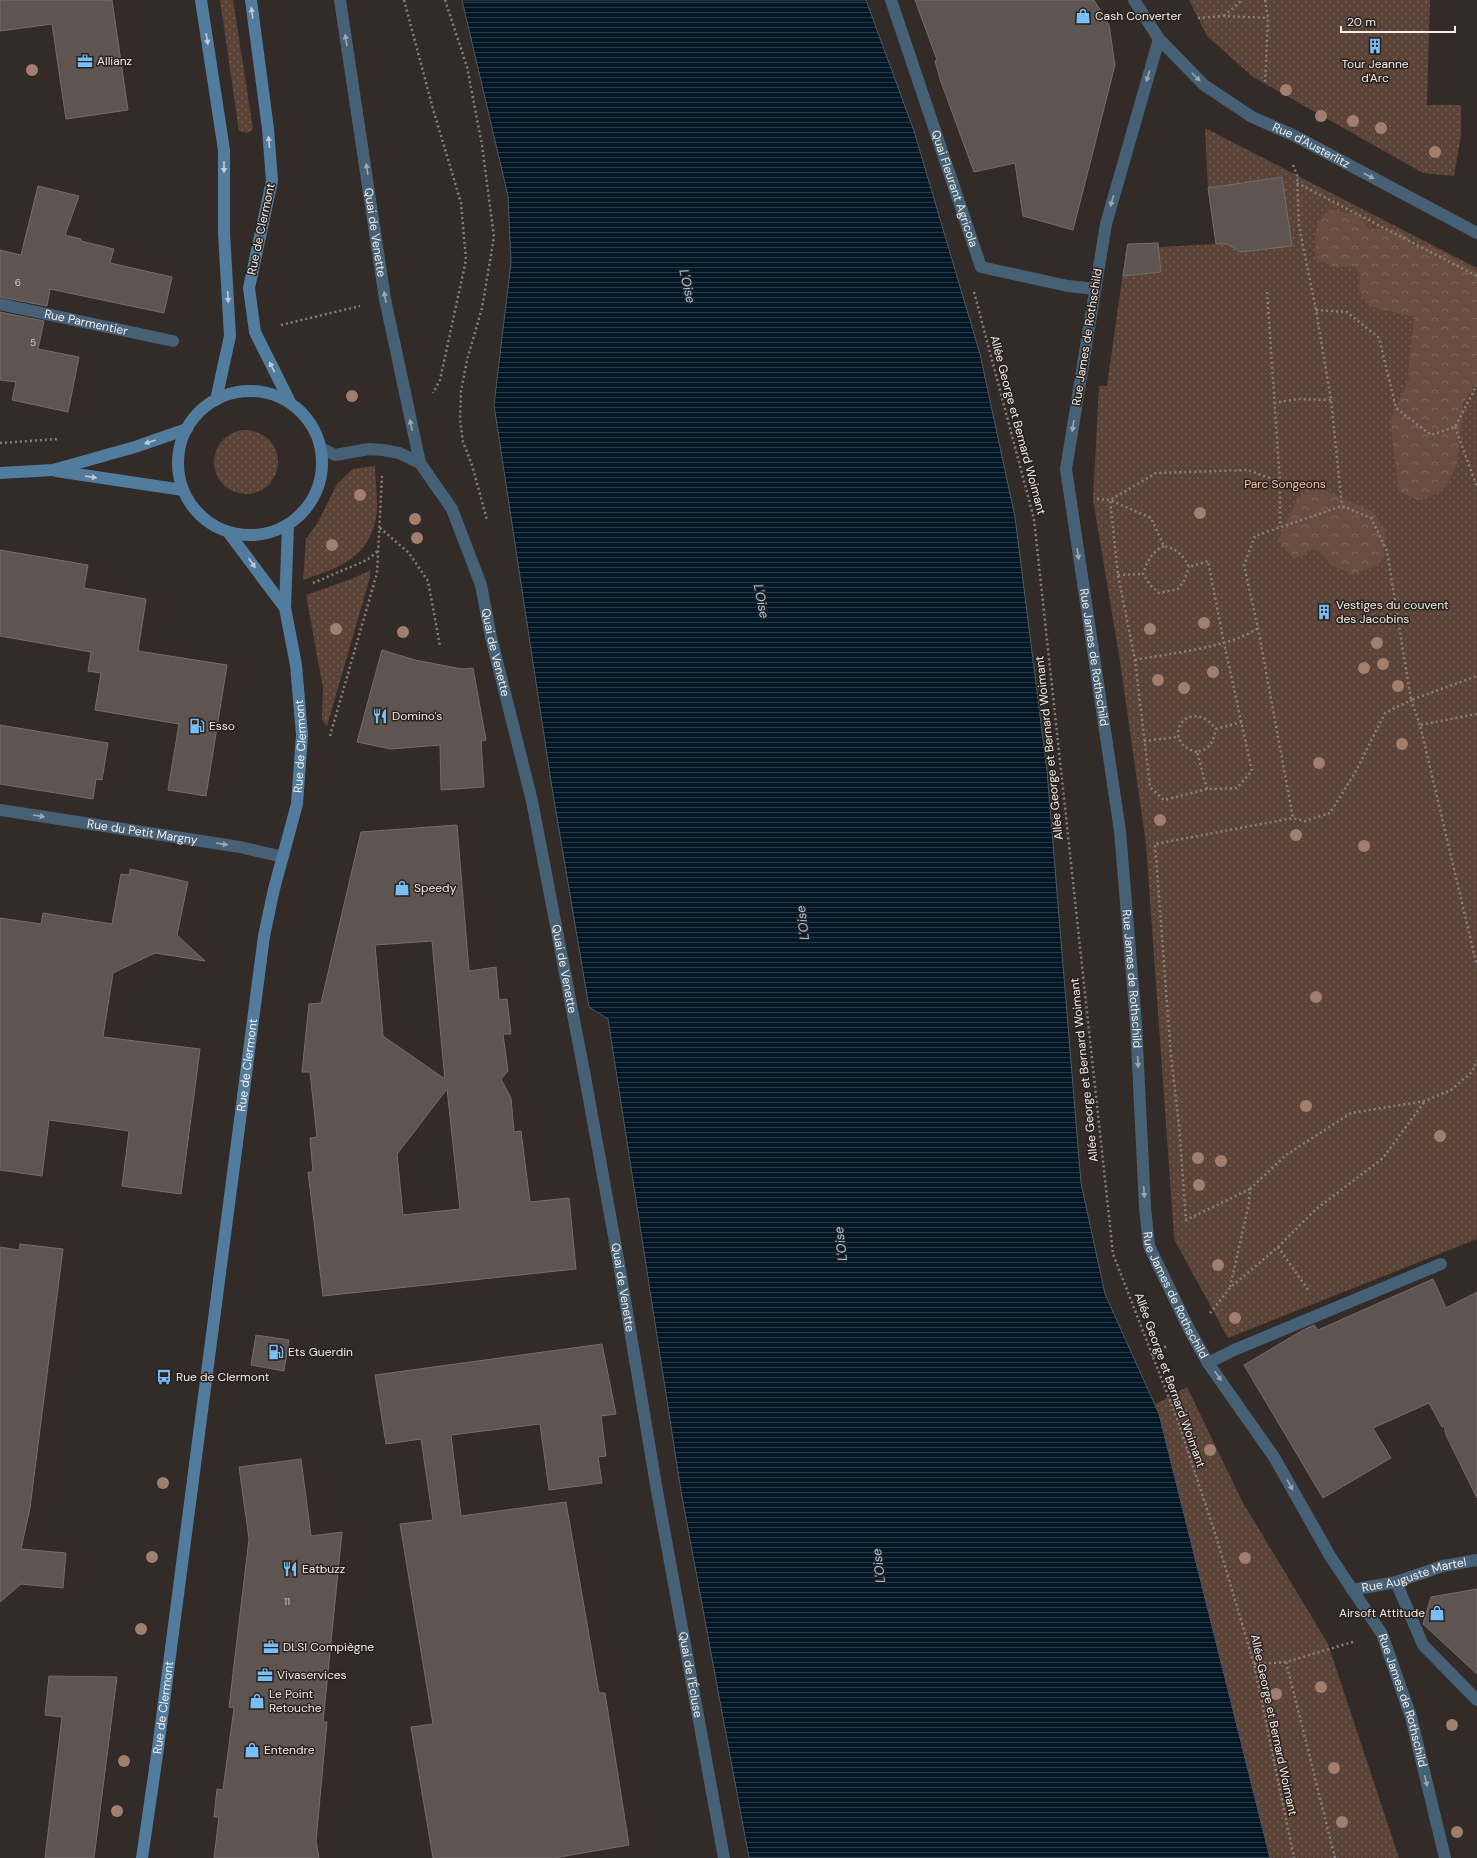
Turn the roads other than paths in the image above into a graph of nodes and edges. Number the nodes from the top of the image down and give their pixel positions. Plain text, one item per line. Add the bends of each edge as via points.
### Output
1 (200, 0) edge
2 (251, 0) edge
3 (340, 0) edge
4 (891, 0) edge
5 (1134, 0) edge
6 (1159, 39) junction
7 (1477, 233) edge
8 (1094, 289) junction
9 (0, 304) edge
10 (173, 341) dead end
11 (216, 400) junction
12 (290, 402) junction
13 (186, 429) junction
14 (321, 448) junction
15 (420, 463) junction
16 (53, 470) junction
17 (0, 473) edge
18 (183, 490) junction
19 (288, 525) junction
20 (228, 532) junction
21 (285, 608) junction
22 (0, 810) edge
23 (283, 857) junction
24 (1441, 1264) dead end
25 (1208, 1363) junction
26 (657, 1491) joint
27 (1477, 1560) edge
28 (1396, 1582) junction
29 (1352, 1590) junction
30 (1477, 1700) edge
31 (142, 1858) edge
32 (724, 1858) edge
33 (1445, 1858) edge

1 -> 11 main road, Rue de Clermont via 224,150 224,233 230,336
12 -> 2 main road, Rue de Clermont via 255,332 249,288 272,181 268,129
15 -> 3 street, Quai de Venette via 385,299
4 - 8 street, Quai Fleurant Agricola via 981,267 1068,286
5 - 6 street, Rue d'Austerlitz
6 -> 7 street, Rue d'Austerlitz via 1204,85 1252,117
6 -> 8 street, Rue James de Rothschild via 1106,224
8 -> 25 street, Rue James de Rothschild via 1066,469 1120,831 1136,1023 1149,1246
9 - 10 street, Rue Parmentier
11 - 12 main road via 234,393 253,391 272,394
11 - 13 main road via 199,412
12 - 14 main road via 315,430
13 -> 16 main road via 135,447
13 - 18 main road via 179,449 179,470
14 - 15 street, Quai de Venette via 335,454 369,449 383,450 399,453
14 - 19 main road via 322,471 316,492 305,511
15 - 26 street, Quai de Venette via 452,508 482,585 491,637 532,801 619,1264
16 - 17 main road
16 -> 18 main road
18 - 20 main road via 194,509 209,523
19 - 20 main road via 269,533 249,535
19 - 21 main road, Rue de Clermont
20 -> 21 main road, Rue de Clermont
21 - 23 main road, Rue de Clermont via 296,665 302,735 297,804
22 -> 23 street, Rue du Petit Margny via 240,847
23 - 31 main road, Rue de Clermont via 264,936
24 - 25 street
25 -> 29 street, Rue James de Rothschild via 1274,1457
26 - 32 street, Quai de l'Écluse
27 - 28 street, Rue Auguste Martel via 1442,1566
28 - 29 street, Rue Auguste Martel
28 - 30 street via 1423,1645
29 -> 33 street, Rue James de Rothschild via 1382,1634 1410,1717

